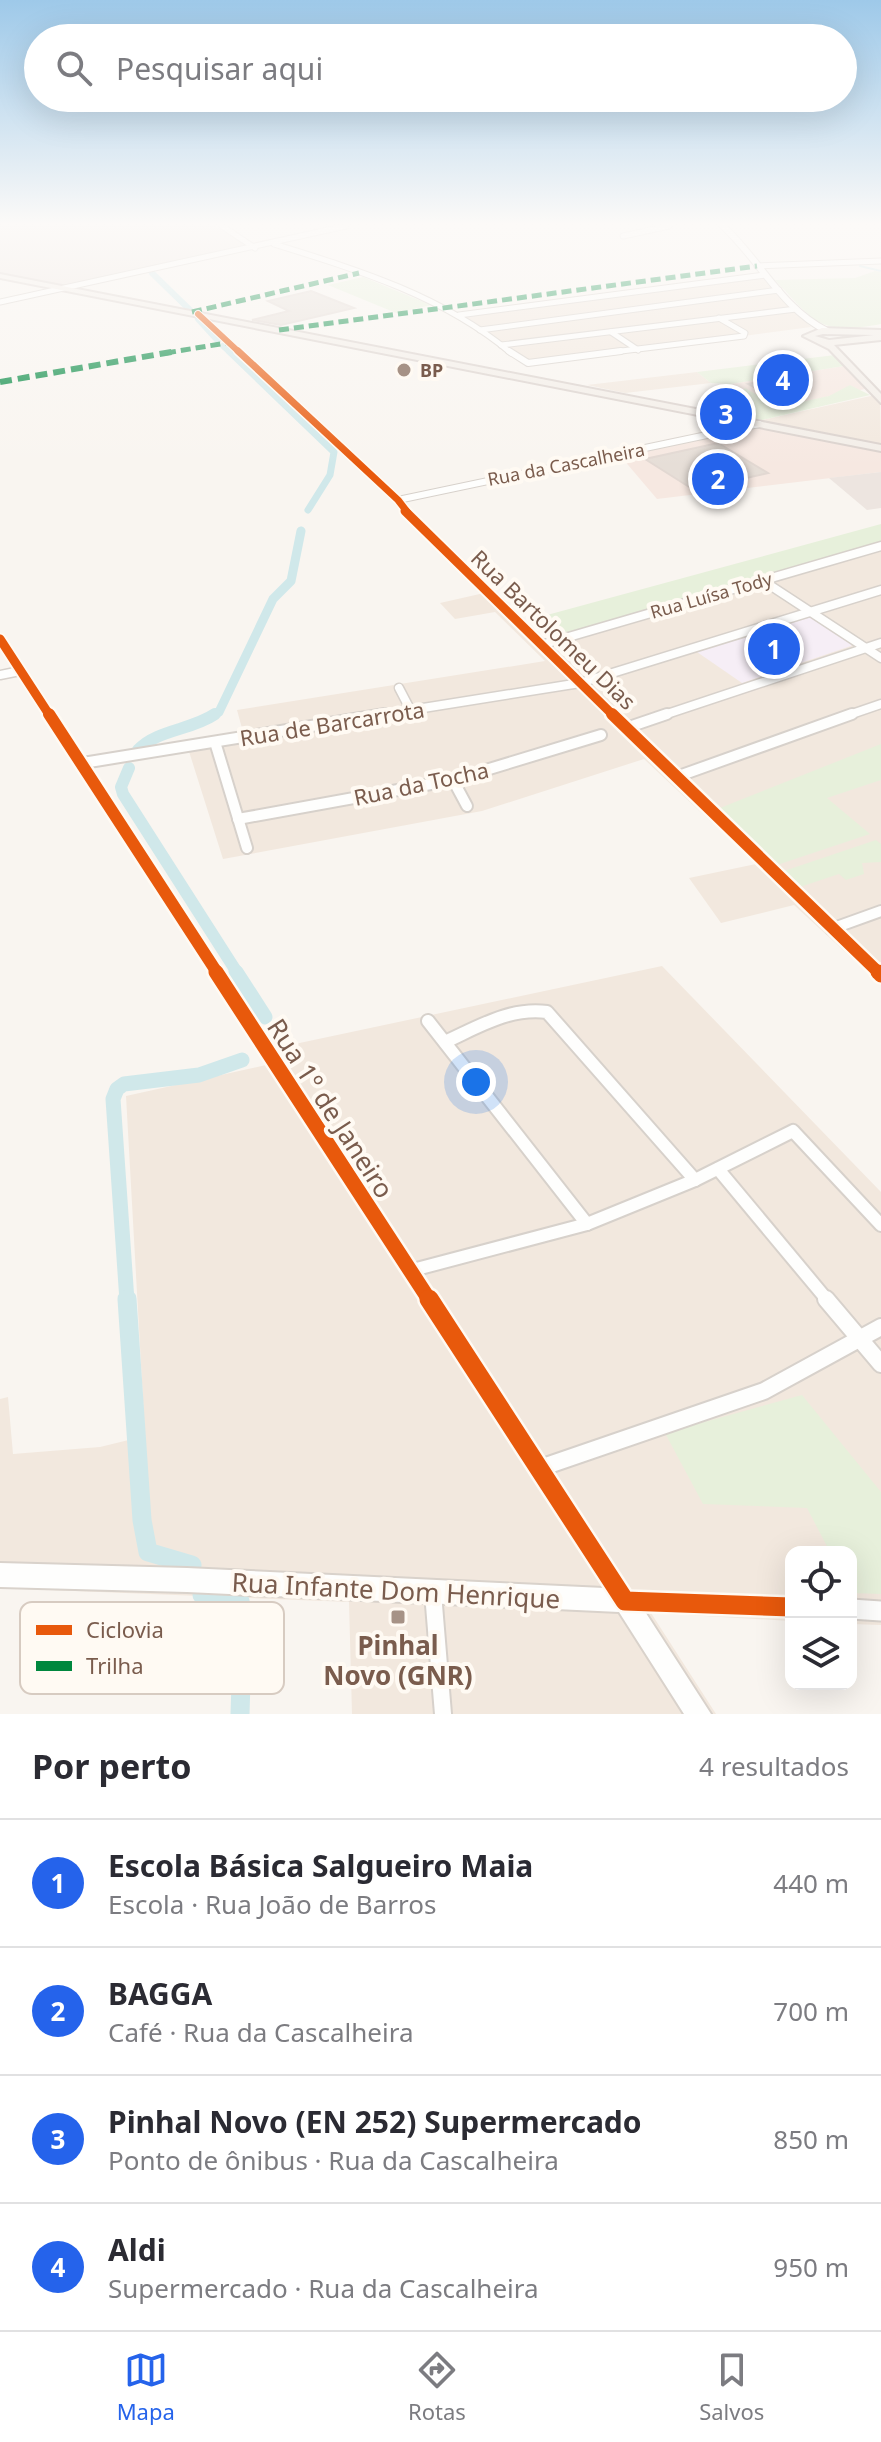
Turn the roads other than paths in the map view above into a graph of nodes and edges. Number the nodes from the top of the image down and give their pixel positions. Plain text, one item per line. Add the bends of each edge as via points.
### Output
1 (156, 306) edge
2 (444, 306) edge
3 (528, 306) edge
4 (659, 306) edge
5 (793, 306) edge
6 (796, 309) junction
7 (198, 314) junction
8 (459, 315) junction
9 (719, 318) junction
10 (812, 329) junction
11 (480, 330) junction
12 (611, 332) junction
13 (881, 335) edge
14 (840, 338) junction
15 (819, 342) junction
16 (501, 345) junction
17 (638, 350) junction
18 (873, 391) junction
19 (881, 400) edge
20 (733, 422) junction
21 (881, 446) edge
22 (398, 500) junction
23 (881, 546) edge
24 (762, 580) junction
25 (881, 590) edge
26 (810, 612) junction
27 (0, 639) edge
28 (881, 643) edge
29 (541, 645) junction
30 (866, 648) junction
31 (881, 658) edge
32 (20, 671) junction
33 (0, 675) edge
34 (580, 683) junction
35 (399, 688) dead end
36 (881, 704) edge
37 (411, 711) junction
38 (626, 728) junction
39 (601, 735) dead end
40 (215, 742) junction
41 (83, 763) junction
42 (676, 777) junction
43 (453, 780) junction
44 (467, 806) dead end
45 (238, 819) junction
46 (247, 848) dead end
47 (881, 911) edge
48 (831, 929) junction
49 (881, 975) edge
50 (428, 1021) dead end
51 (445, 1042) junction
52 (718, 1169) junction
53 (695, 1180) junction
54 (587, 1224) junction
55 (881, 1225) edge
56 (409, 1271) junction
57 (881, 1327) edge
58 (860, 1340) junction
59 (881, 1364) edge
60 (540, 1468) junction
61 (0, 1575) edge
62 (433, 1593) junction
63 (625, 1601) junction
64 (785, 1607) edge
65 (857, 1609) edge
66 (881, 1611) edge
67 (443, 1714) edge
68 (699, 1714) edge

1 - 7 main road
2 - 8 street
3 - 8 street
4 - 11 street
5 - 6 street
6 - 9 street
6 - 10 street
7 - 20 main road
7 - 22 street, Rua Bartolomeu Dias
8 - 11 street
9 - 12 street
9 - 17 street via 744,336
10 - 14 main road
10 - 15 main road via 808,337
11 - 16 street
12 - 16 street
12 - 17 street
13 - 14 main road
14 - 15 main road
14 - 18 main road via 839,349 870,379
15 - 18 main road via 832,347
16 - 17 street via 528,363
18 - 19 main road
20 - 21 main road
20 - 22 street, Rua da Cascalheira via 627,453
22 - 29 street, Rua Bartolomeu Dias
23 - 24 street, Rua Luísa Tody
24 - 26 street
24 - 29 street, Rua Luísa Tody
25 - 26 street, Rua de Barcarrota
26 - 30 street
26 - 34 street, Rua de Barcarrota
27 - 32 street, Rua 1º de Janeiro
28 - 30 street
29 - 34 street, Rua Bartolomeu Dias
30 - 31 street
30 - 38 street
32 - 33 street
32 - 41 street, Rua 1º de Janeiro
34 - 37 street, Rua de Barcarrota
34 - 38 street, Rua Bartolomeu Dias
35 - 37 street
36 - 42 street
37 - 40 street, Rua de Barcarrota
38 - 42 street, Rua Bartolomeu Dias
39 - 43 street, Rua da Tocha
40 - 41 street, Rua de Barcarrota
40 - 45 street
41 - 56 street, Rua 1º de Janeiro
42 - 48 street, Rua Bartolomeu Dias
43 - 44 street
43 - 45 street, Rua da Tocha
45 - 46 street
47 - 48 street
48 - 49 street, Rua Bartolomeu Dias
50 - 51 street
51 - 53 street via 523,1010 547,1012
51 - 54 street
52 - 53 street
52 - 55 street via 793,1131
52 - 58 street
53 - 54 street
54 - 56 street
56 - 60 street, Rua 1º de Janeiro
57 - 58 street
58 - 59 street
58 - 60 street via 764,1391
60 - 63 street, Rua 1º de Janeiro
61 - 62 main road, Rua Infante Dom Henrique
62 - 63 main road, Rua Infante Dom Henrique
62 - 67 street
63 - 64 street, Rua Infante Dom Henrique
63 - 68 main road
65 - 66 street

